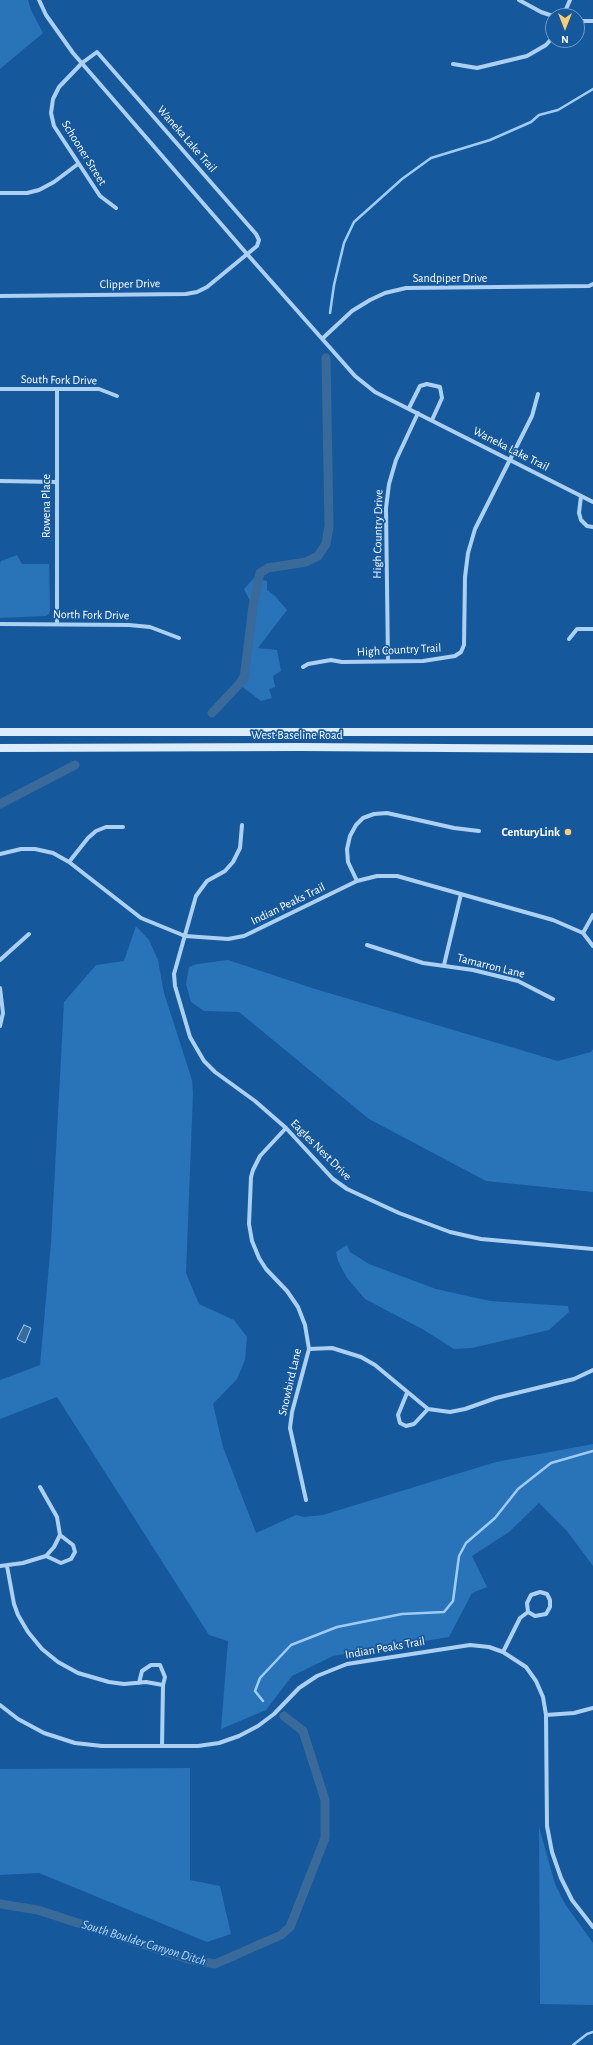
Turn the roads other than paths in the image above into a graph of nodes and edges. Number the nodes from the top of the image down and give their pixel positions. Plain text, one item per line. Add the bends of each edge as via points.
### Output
1 (40, 0) edge
2 (519, 0) edge
3 (545, 14) edge
4 (545, 46) edge
5 (82, 64) junction
6 (453, 64) dead end
7 (78, 164) junction
8 (0, 193) edge
9 (116, 208) dead end
10 (247, 254) junction
11 (593, 284) edge
12 (0, 296) edge
13 (323, 338) junction
14 (0, 389) edge
15 (56, 389) junction
16 (538, 394) dead end
17 (117, 396) dead end
18 (409, 408) junction
19 (418, 413) junction
20 (432, 420) junction
21 (511, 459) junction
22 (0, 481) edge
23 (56, 482) junction
24 (581, 496) junction
25 (593, 502) edge
26 (593, 527) edge
27 (0, 624) edge
28 (56, 624) junction
29 (593, 629) edge
30 (179, 638) dead end
31 (569, 639) dead end
32 (388, 661) junction
33 (303, 667) dead end
34 (0, 732) edge
35 (593, 732) edge
36 (0, 748) edge
37 (593, 749) edge
38 (242, 825) dead end
39 (123, 827) dead end
40 (479, 831) dead end
41 (0, 854) edge
42 (69, 862) junction
43 (357, 881) junction
44 (462, 894) junction
45 (593, 915) edge
46 (583, 933) junction
47 (29, 934) dead end
48 (185, 936) junction
49 (367, 945) dead end
50 (593, 946) edge
51 (0, 960) edge
52 (444, 965) junction
53 (0, 988) edge
54 (553, 999) dead end
55 (0, 1026) edge
56 (286, 1128) junction
57 (593, 1249) edge
58 (309, 1349) junction
59 (593, 1370) edge
60 (407, 1393) junction
61 (428, 1409) junction
62 (40, 1487) dead end
63 (306, 1500) dead end
64 (60, 1535) junction
65 (46, 1556) junction
66 (0, 1566) edge
67 (7, 1566) junction
68 (528, 1612) junction
69 (503, 1652) junction
70 (139, 1683) junction
71 (163, 1685) junction
72 (0, 1705) edge
73 (593, 1708) edge
74 (546, 1715) junction
75 (162, 1746) junction
76 (593, 1928) edge

1 - 5 street, Waneka Lake Trail via 46,15
2 - 3 street
4 - 6 street via 527,56 477,68
5 - 7 street, Schooner Street via 59,87 53,99 51,112 54,126
5 - 10 street, Waneka Lake Trail
5 - 10 street, Waneka Lake Trail via 97,52 256,234 257,246
7 - 8 street via 39,190 27,193
7 - 9 street, Schooner Street via 100,196
10 - 12 street, Clipper Drive via 208,287 186,294
10 - 13 street, Waneka Lake Trail
11 - 13 street, Sandpiper Drive via 406,288 370,300 352,311
13 - 18 street, Waneka Lake Trail via 355,376 368,387
14 - 15 street, South Fork Drive
15 - 17 street, South Fork Drive via 99,389
15 - 23 street, Rowena Place
16 - 21 street via 532,416
18 - 19 street, Waneka Lake Trail
18 - 20 street via 420,386 426,384 440,387 442,398
19 - 20 street, Waneka Lake Trail
19 - 32 street, High Country Drive via 396,460 386,508
20 - 21 street, Waneka Lake Trail
21 - 24 street, Waneka Lake Trail
21 - 32 street, High Country Trail via 475,529 468,553 464,645 461,652 455,656 423,661
22 - 23 street
23 - 28 street, Rowena Place
24 - 25 street, Waneka Lake Trail
24 - 26 street via 581,520 587,526
27 - 28 street, North Fork Drive
28 - 30 street, North Fork Drive via 136,626 156,629
29 - 31 street via 577,629
32 - 33 street, High Country Trail via 331,660
34 - 35 main road, West Baseline Road
36 - 37 main road, West Baseline Road
38 - 48 street, Eagles Nest Drive via 240,848 233,862 225,871 207,881 196,896
39 - 42 street via 106,827 96,831
40 - 43 street via 387,813 363,818 356,824 347,849 348,862
41 - 42 street, Indian Peaks Trail via 22,848 35,849 53,853
42 - 48 street, Indian Peaks Trail via 141,918
43 - 44 street, Indian Peaks Trail via 377,876 397,876
43 - 48 street, Indian Peaks Trail via 244,936 228,939
44 - 46 street, Indian Peaks Trail via 553,920
44 - 52 street, Tamarron Lane
45 - 46 street
46 - 50 street, Indian Peaks Trail
47 - 51 street
48 - 56 street, Eagles Nest Drive via 174,974 190,1037 199,1054 215,1072 255,1101
49 - 52 street, Tamarron Lane via 423,962
52 - 54 street, Tamarron Lane via 518,981
53 - 55 street via 3,1013
56 - 57 street, Eagles Nest Drive via 333,1179 347,1189 399,1213 450,1232 481,1239
56 - 58 street, Snowbird Lane via 260,1156 253,1170 249,1224 252,1242 259,1258 298,1307 305,1325
58 - 60 street via 332,1348 361,1357 375,1365
58 - 63 street, Snowbird Lane via 290,1428
59 - 61 street via 574,1379 496,1398 464,1410 450,1412
60 - 61 street
60 - 61 street via 398,1415 400,1424 414,1424
62 - 64 street via 57,1517
64 - 65 street via 54,1548
64 - 65 street via 73,1545 75,1552 71,1559 62,1563
65 - 67 street
66 - 67 street
67 - 70 street via 18,1615 42,1649 58,1662 86,1676 124,1684
68 - 68 street via 527,1603 531,1595 540,1592 547,1594 550,1607 546,1614 535,1616
68 - 69 street via 520,1618
69 - 74 street, Indian Peaks Trail via 526,1667 536,1681 543,1697
69 - 75 street, Indian Peaks Trail via 470,1645 347,1664 317,1676 299,1688 274,1714 239,1736 219,1743 198,1746
70 - 71 street
70 - 71 street via 142,1671 151,1665 160,1665 165,1677
71 - 75 street
72 - 75 street, Indian Peaks Trail via 18,1719 44,1733 76,1743 102,1746
73 - 74 street via 574,1713
74 - 76 street, Indian Peaks Trail via 547,1826 552,1852 572,1900

